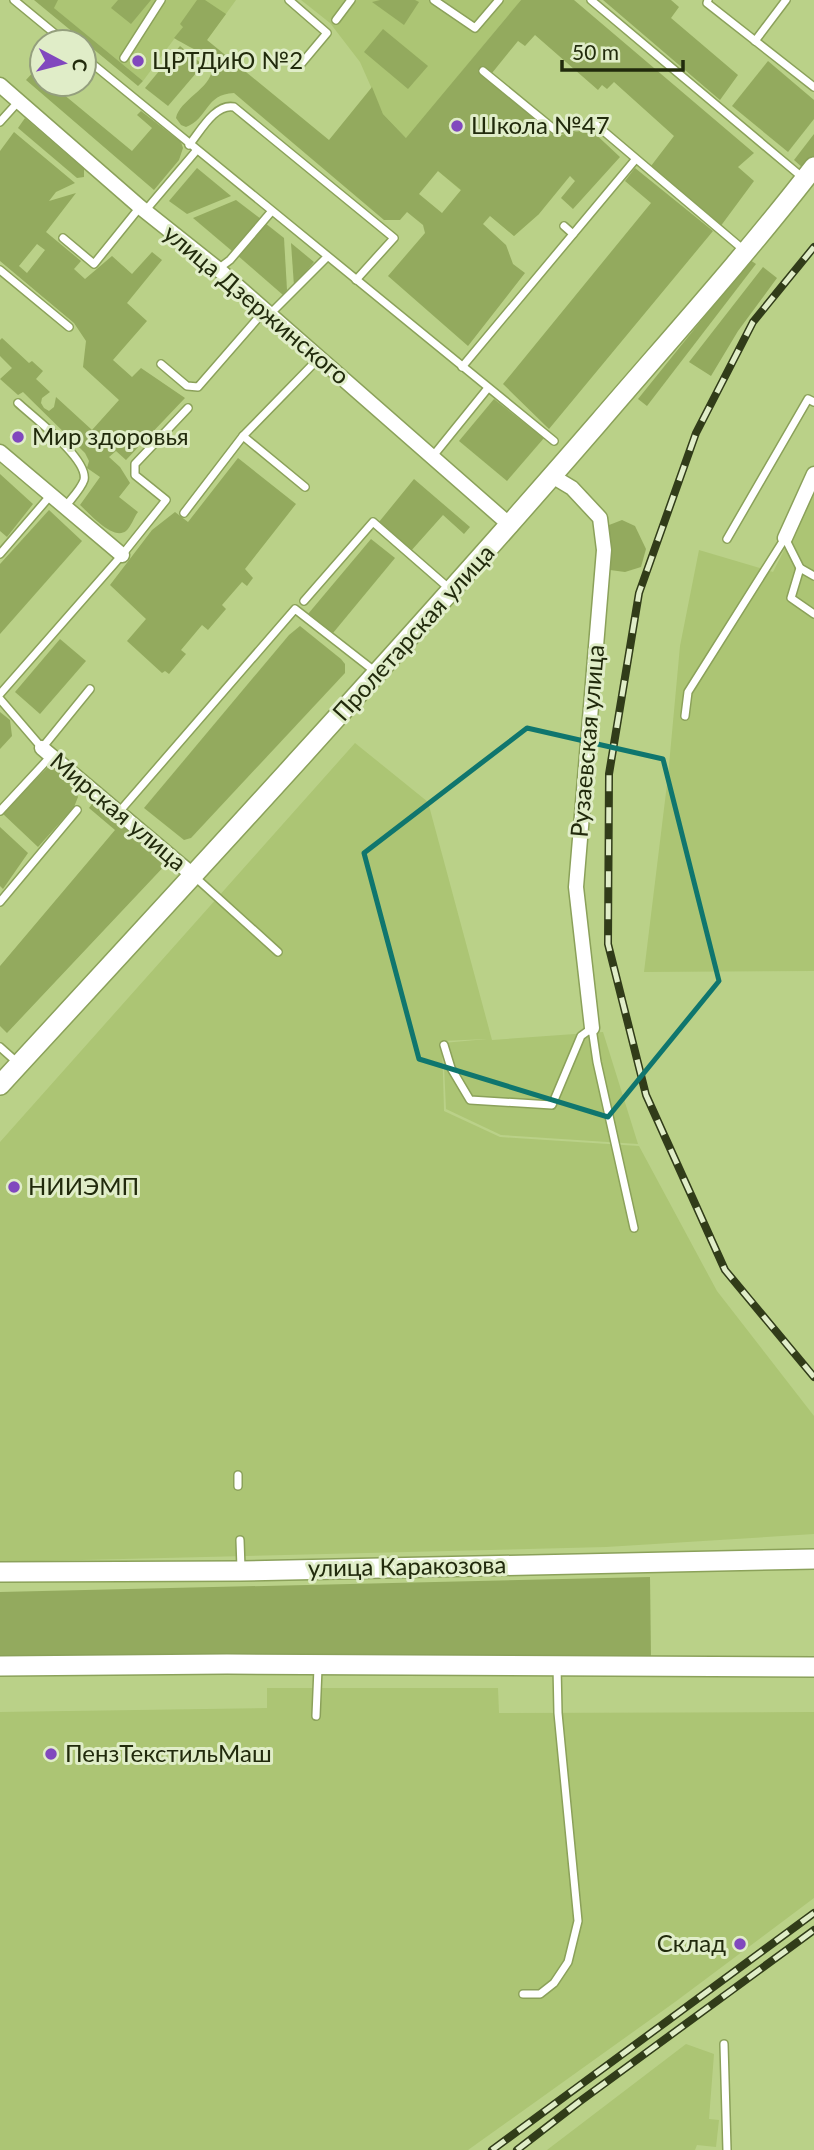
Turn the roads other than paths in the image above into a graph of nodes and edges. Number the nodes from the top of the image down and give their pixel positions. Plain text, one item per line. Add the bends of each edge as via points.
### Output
1 (14, 0) edge
2 (161, 0) edge
3 (289, 0) edge
4 (351, 0) edge
5 (434, 0) edge
6 (499, 0) edge
7 (591, 0) edge
8 (708, 0) edge
9 (786, 0) edge
10 (336, 20) dead end
11 (48, 28) edge
12 (755, 41) junction
13 (124, 58) dead end
14 (301, 64) dead end
15 (98, 69) edge
16 (483, 71) dead end
17 (0, 85) edge
18 (814, 87) edge
19 (19, 101) junction
20 (0, 122) edge
21 (189, 145) junction
22 (197, 151) junction
23 (635, 160) junction
24 (809, 173) edge
25 (143, 209) junction
26 (271, 212) junction
27 (564, 226) dead end
28 (573, 234) junction
29 (63, 238) dead end
30 (745, 252) junction
31 (327, 257) junction
32 (218, 269) junction
33 (0, 270) edge
34 (356, 281) junction
35 (268, 312) junction
36 (69, 327) dead end
37 (319, 358) junction
38 (161, 364) dead end
39 (462, 367) junction
40 (488, 388) junction
41 (814, 402) edge
42 (18, 403) dead end
43 (188, 408) dead end
44 (243, 436) junction
45 (554, 441) dead end
46 (0, 452) edge
47 (433, 456) junction
48 (814, 474) edge
49 (552, 476) junction
50 (306, 487) dead end
51 (50, 496) junction
52 (65, 507) junction
53 (184, 513) dead end
54 (511, 526) junction
55 (785, 538) junction
56 (727, 539) dead end
57 (0, 554) edge
58 (122, 555) junction
59 (800, 568) junction
60 (814, 576) edge
61 (452, 590) junction
62 (304, 601) dead end
63 (814, 614) edge
64 (377, 674) junction
65 (90, 689) dead end
66 (0, 697) edge
67 (685, 716) dead end
68 (47, 752) junction
69 (77, 810) dead end
70 (0, 811) edge
71 (118, 812) junction
72 (194, 876) junction
73 (2, 897) edge
74 (278, 952) dead end
75 (592, 1028) junction
76 (444, 1045) dead end
77 (0, 1047) edge
78 (19, 1065) junction
79 (0, 1086) edge
80 (635, 1228) dead end
81 (238, 1475) dead end
82 (238, 1486) dead end
83 (240, 1540) dead end
84 (814, 1559) edge
85 (241, 1571) junction
86 (0, 1572) edge
87 (318, 1664) junction
88 (0, 1666) edge
89 (557, 1666) junction
90 (814, 1667) edge
91 (316, 1716) dead end
92 (523, 1994) dead end
93 (724, 2044) dead end
94 (727, 2150) edge

1 - 11 lane
2 - 13 lane
3 - 14 lane via 327,33
4 - 10 lane
5 - 6 lane via 475,28
7 - 24 lane via 787,162
8 - 12 lane
9 - 12 lane
12 - 18 lane
15 - 21 lane
16 - 23 lane via 555,130 594,123
17 - 19 street, улица Дзержинского
19 - 20 lane
19 - 25 street, улица Дзержинского
21 - 22 lane
21 - 34 lane via 220,109 234,107 394,238
22 - 25 lane
22 - 26 lane
23 - 28 lane
23 - 30 lane
24 - 30 main road, Пролетарская улица
25 - 29 lane via 94,264
25 - 32 street, улица Дзержинского
26 - 31 lane
26 - 32 lane
27 - 28 lane
28 - 39 lane
30 - 49 main road, Пролетарская улица
31 - 34 lane
31 - 35 lane
32 - 35 street, улица Дзержинского
33 - 36 lane
34 - 39 lane
35 - 37 street, улица Дзержинского
35 - 38 lane via 198,387 187,386
37 - 44 lane
37 - 47 street, улица Дзержинского
39 - 40 lane
40 - 45 lane
40 - 47 lane
41 - 56 lane via 808,399
42 - 52 lane via 72,452 84,469 84,479
43 - 58 lane via 135,464 135,475 166,500
44 - 50 lane
44 - 53 lane
46 - 51 street
47 - 54 street, улица Дзержинского
48 - 55 street
49 - 54 main road, Пролетарская улица
49 - 75 street, Рузаевская улица via 572,488 600,518 604,550 576,887
51 - 52 street
51 - 57 lane
52 - 58 street
54 - 61 main road, Пролетарская улица
55 - 59 lane
55 - 67 lane via 688,692
58 - 66 lane
59 - 60 lane
59 - 63 lane via 791,598
61 - 62 lane via 373,522
61 - 64 main road, Пролетарская улица
64 - 71 lane via 295,609
64 - 72 main road, Пролетарская улица
65 - 68 lane
66 - 68 lane
68 - 70 lane
68 - 71 street, Мирская улица
69 - 73 lane
71 - 72 street, Мирская улица
72 - 74 lane
72 - 78 main road, Пролетарская улица
75 - 76 lane via 582,1036 551,1105 470,1100 451,1068
75 - 80 lane
77 - 78 lane
78 - 79 main road, Пролетарская улица
81 - 82 lane
83 - 85 lane
84 - 85 main road, улица Каракозова
85 - 86 main road, улица Каракозова
87 - 88 main road
87 - 89 main road
87 - 91 lane
89 - 90 main road
89 - 92 lane via 578,1921 568,1962 554,1983 540,1994
93 - 94 lane

